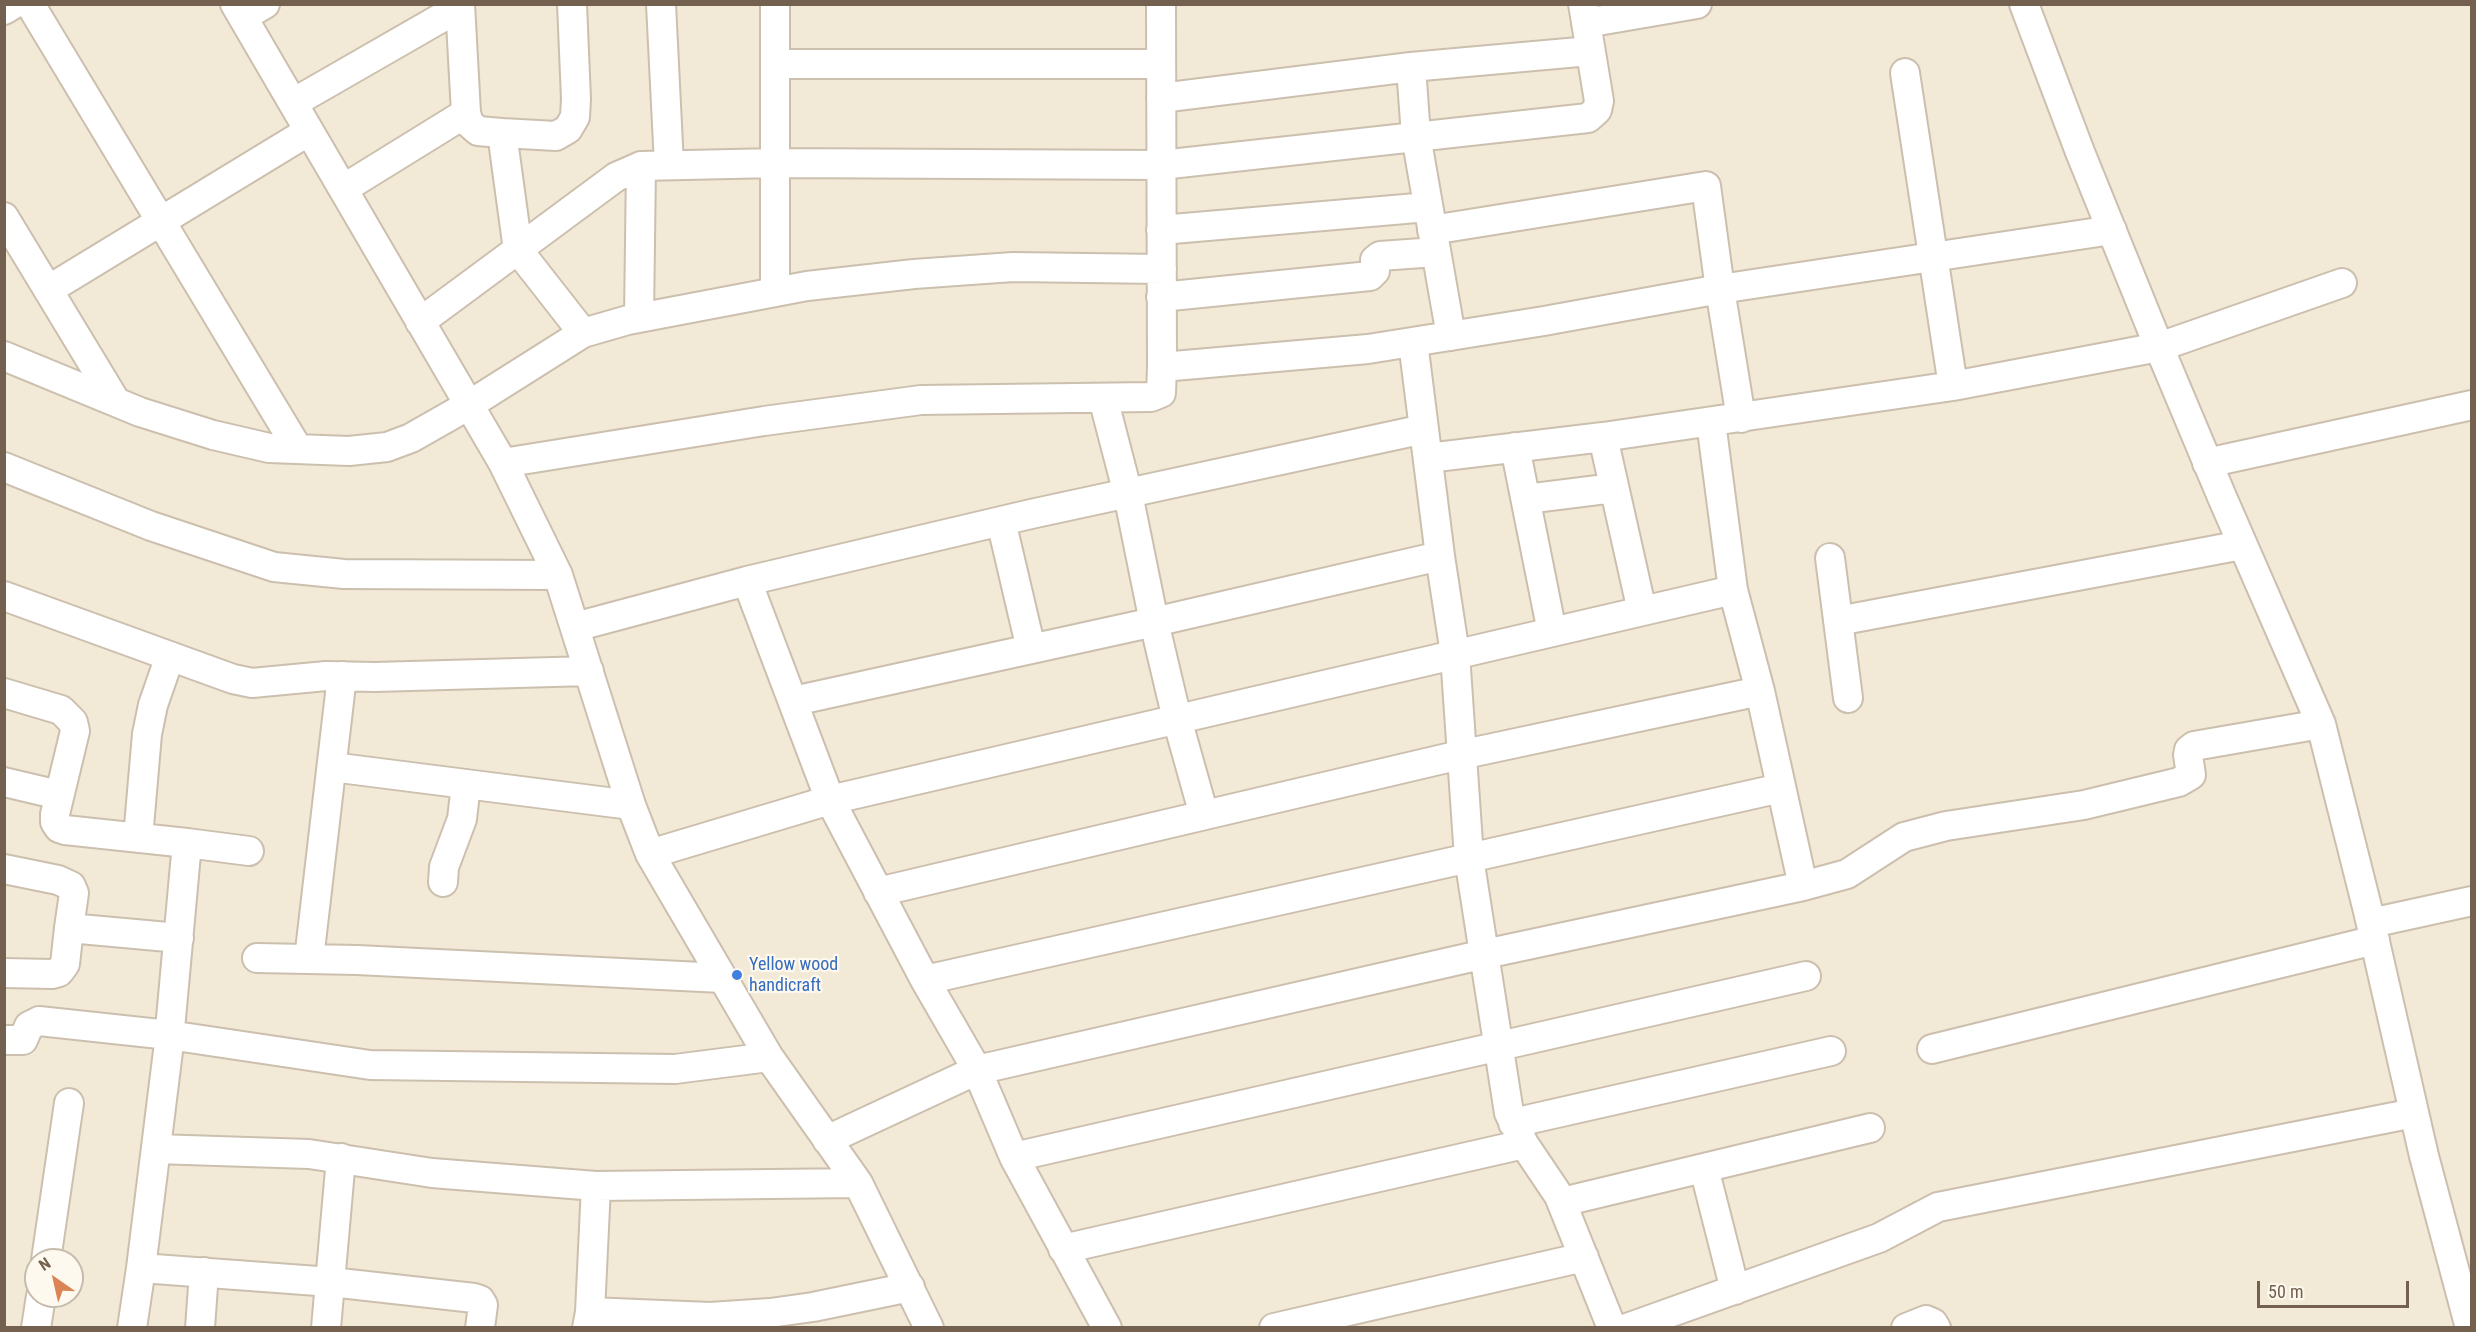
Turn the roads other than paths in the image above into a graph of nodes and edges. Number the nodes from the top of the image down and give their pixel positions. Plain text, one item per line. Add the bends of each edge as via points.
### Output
1 (15, 4) edge
2 (30, 4) edge
3 (572, 4) edge
4 (661, 4) edge
5 (776, 4) edge
6 (1161, 4) edge
7 (1697, 4) edge
8 (2024, 4) edge
9 (460, 6) edge
10 (248, 9) edge
11 (4, 10) edge
12 (1584, 14) edge
13 (1590, 51) junction
14 (776, 64) junction
15 (1161, 64) junction
16 (1411, 68) junction
17 (1905, 73) dead end
18 (1161, 98) junction
19 (293, 103) junction
20 (466, 113) junction
21 (309, 131) junction
22 (502, 133) junction
23 (1416, 136) junction
24 (776, 163) junction
25 (669, 165) junction
26 (1161, 165) junction
27 (641, 166) junction
28 (343, 189) junction
29 (4, 217) edge
30 (160, 222) junction
31 (1161, 230) junction
32 (1432, 230) junction
33 (2112, 230) junction
34 (518, 250) junction
35 (1933, 258) junction
36 (1162, 268) junction
37 (2342, 283) dead end
38 (1720, 289) junction
39 (48, 290) junction
40 (775, 292) junction
41 (1161, 297) junction
42 (639, 318) junction
43 (420, 322) junction
44 (584, 333) junction
45 (1451, 336) junction
46 (1413, 342) junction
47 (2159, 348) junction
48 (4, 356) edge
49 (1162, 367) junction
50 (1953, 386) junction
51 (1103, 398) junction
52 (116, 402) junction
53 (469, 405) junction
54 (2472, 405) edge
55 (1741, 417) junction
56 (1711, 422) junction
57 (1424, 429) junction
58 (1603, 437) junction
59 (1515, 447) junction
60 (298, 449) junction
61 (1428, 458) junction
62 (503, 463) junction
63 (2207, 463) junction
64 (4, 466) edge
65 (1614, 488) junction
66 (1128, 494) junction
67 (1526, 499) junction
68 (1001, 521) junction
69 (2242, 545) junction
70 (1440, 556) junction
71 (1830, 558) dead end
72 (558, 575) junction
73 (747, 581) junction
74 (1733, 590) junction
75 (4, 596) edge
76 (1642, 611) junction
77 (1838, 621) junction
78 (1154, 622) junction
79 (575, 627) junction
80 (1552, 632) junction
81 (1031, 649) junction
82 (1455, 654) junction
83 (170, 656) junction
84 (589, 671) junction
85 (342, 676) junction
86 (1760, 692) junction
87 (4, 693) edge
88 (1848, 698) dead end
89 (794, 701) junction
90 (1177, 719) junction
91 (2321, 724) junction
92 (1460, 755) junction
93 (332, 767) junction
94 (4, 782) edge
95 (466, 784) junction
96 (1781, 788) junction
97 (59, 795) junction
98 (830, 800) junction
99 (631, 805) junction
100 (1204, 815) junction
101 (138, 838) junction
102 (186, 843) junction
103 (249, 851) dead end
104 (650, 854) junction
105 (1469, 858) junction
106 (4, 869) edge
107 (442, 882) dead end
108 (1803, 886) junction
109 (879, 892) junction
110 (2472, 901) edge
111 (69, 928) junction
112 (2372, 932) junction
113 (179, 938) junction
114 (1485, 954) junction
115 (257, 958) dead end
116 (309, 959) junction
117 (4, 973) edge
118 (1806, 976) dead end
119 (722, 978) junction
120 (926, 980) junction
121 (169, 1035) junction
122 (4, 1040) edge
123 (1500, 1046) junction
124 (1932, 1049) dead end
125 (1831, 1051) dead end
126 (769, 1057) junction
127 (977, 1070) junction
128 (69, 1103) dead end
129 (2414, 1113) junction
130 (1870, 1128) dead end
131 (1518, 1133) junction
132 (827, 1140) junction
133 (156, 1149) junction
134 (1014, 1157) junction
135 (341, 1158) junction
136 (1704, 1168) junction
137 (858, 1183) junction
138 (596, 1186) junction
139 (1562, 1202) junction
140 (48, 1248) edge
141 (1063, 1249) junction
142 (1584, 1257) junction
143 (141, 1268) junction
144 (204, 1272) junction
145 (331, 1282) junction
146 (910, 1287) junction
147 (1735, 1290) junction
148 (39, 1308) edge
149 (589, 1320) edge
150 (36, 1328) edge
151 (132, 1328) edge
152 (200, 1328) edge
153 (326, 1328) edge
154 (480, 1328) edge
155 (929, 1328) edge
156 (1107, 1328) edge
157 (1274, 1328) edge
158 (1612, 1328) edge
159 (1627, 1328) edge
160 (1906, 1328) edge
161 (1936, 1328) edge
162 (2470, 1328) edge

1 - 11 street
2 - 30 street
3 - 22 street via 575,117 568,129 556,136
4 - 25 street
5 - 14 street
6 - 15 street
7 - 12 street
8 - 33 street
9 - 19 street
9 - 20 street
10 - 19 street
12 - 13 street
13 - 16 street
13 - 23 street via 1599,101 1597,110 1588,117
14 - 15 street
14 - 24 street
15 - 18 street
16 - 18 street
16 - 23 street
17 - 35 street
18 - 26 street
19 - 21 street
20 - 22 street via 472,128
20 - 28 street
21 - 28 street
21 - 30 street
22 - 34 street
23 - 26 street
23 - 32 street
24 - 25 street
24 - 26 street
24 - 40 street
25 - 27 street
26 - 31 street
27 - 34 street via 616,177
27 - 42 street
28 - 43 street
29 - 39 street
30 - 39 street
30 - 60 street
31 - 32 street
31 - 36 street
32 - 38 street via 1706,186
32 - 41 street via 1380,255 1375,260 1376,271 1370,276
32 - 45 street
33 - 35 street
33 - 47 street
34 - 43 street
34 - 44 street
35 - 38 street
35 - 50 street
36 - 40 street via 1012,267 914,274
36 - 41 street
37 - 47 street
38 - 45 street
38 - 55 street
39 - 52 street
40 - 42 street
41 - 49 street
42 - 44 street
43 - 53 street
44 - 53 street
45 - 46 street
46 - 49 street
46 - 57 street
47 - 50 street
47 - 63 street
48 - 52 street
49 - 51 street via 1161,393 1157,396
50 - 55 street
51 - 62 street via 921,400
51 - 66 street
52 - 60 street via 213,435 269,448
53 - 60 street via 387,447 349,452
53 - 62 street
54 - 63 street
55 - 56 street
56 - 58 street
56 - 74 street
57 - 61 street
57 - 66 street
58 - 59 street
58 - 65 street
59 - 61 street
59 - 67 street
61 - 70 street
62 - 72 street
63 - 69 street
64 - 72 street via 150,526 274,567 344,574
65 - 67 street
65 - 76 street
66 - 68 street
66 - 78 street
67 - 80 street
68 - 73 street
68 - 81 street
69 - 77 street
69 - 91 street
70 - 78 street
70 - 82 street
71 - 77 street
72 - 79 street
73 - 79 street
73 - 89 street
74 - 76 street
74 - 86 street
75 - 83 street
76 - 80 street
77 - 88 street
78 - 81 street
78 - 90 street
79 - 84 street
80 - 82 street
81 - 89 street
82 - 90 street
82 - 92 street
83 - 85 street via 252,683
83 - 101 street via 147,734
84 - 85 street
84 - 99 street
85 - 93 street
86 - 92 street
86 - 96 street
87 - 97 street via 61,710 73,722 75,731
89 - 98 street
90 - 98 street
90 - 100 street
91 - 108 street via 2194,746 2188,755 2191,775 2179,782 2084,805 1946,826 1904,837 1847,874
91 - 112 street
92 - 100 street
92 - 105 street
93 - 95 street
93 - 116 street
94 - 97 street
95 - 99 street
95 - 107 street via 462,819
96 - 105 street
96 - 108 street
97 - 101 street via 55,822 59,828
98 - 104 street
98 - 109 street
99 - 104 street
100 - 109 street
101 - 102 street
102 - 103 street
102 - 113 street
104 - 119 street
105 - 114 street
105 - 120 street
106 - 111 street via 71,885 74,893
108 - 114 street
109 - 120 street
110 - 112 street
111 - 113 street
111 - 117 street via 65,964 59,972
112 - 124 street
112 - 129 street
113 - 121 street
114 - 123 street
114 - 127 street
115 - 116 street
116 - 119 street
118 - 123 street
119 - 126 street
120 - 127 street
121 - 122 street via 39,1021 29,1026 23,1040
121 - 126 street via 370,1065 675,1069
121 - 133 street
123 - 131 street via 1509,1113
123 - 134 street
125 - 131 street
126 - 132 street
127 - 132 street
127 - 134 street
128 - 140 street
129 - 147 street via 1938,1207 1879,1238
129 - 162 street
130 - 136 street
131 - 139 street
131 - 141 street
132 - 137 street
133 - 135 street
133 - 143 street
134 - 141 street
135 - 138 street via 432,1173
135 - 145 street
136 - 139 street
136 - 147 street
137 - 138 street
137 - 146 street
138 - 149 street
139 - 142 street
141 - 156 street
142 - 157 street
142 - 158 street
143 - 144 street
143 - 151 street
144 - 145 street
144 - 152 street
145 - 153 street
145 - 154 street via 480,1300 484,1310
146 - 149 street via 770,1313
146 - 155 street
147 - 159 street
148 - 150 street
160 - 161 street via 1926,1320

